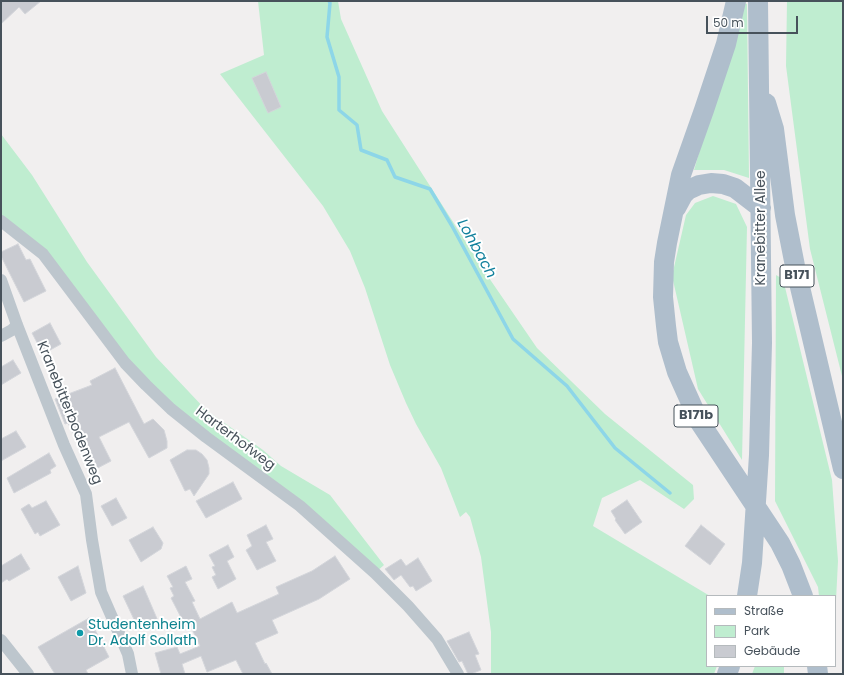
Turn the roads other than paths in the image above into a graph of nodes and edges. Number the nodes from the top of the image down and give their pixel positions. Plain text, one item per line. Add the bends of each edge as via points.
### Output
1 (736, 1) edge
2 (758, 1) edge
3 (760, 83) junction
4 (761, 208) junction
5 (673, 212) junction
6 (1, 222) edge
7 (1, 280) edge
8 (17, 325) junction
9 (1, 336) edge
10 (843, 469) edge
11 (747, 595) edge
12 (803, 595) edge
13 (1, 640) edge
14 (28, 674) edge
15 (132, 674) edge
16 (458, 674) edge

1 - 5 main road, B171b via 726,44 681,175
2 - 3 main road, Kranebitter Allee / B171
3 - 4 main road, Kranebitter Allee / B171
3 - 10 main road, B171 via 774,129 788,234
4 - 5 main road, B171b via 735,188 711,183 688,190
4 - 11 main road, Kranebitter Allee / B171 via 762,343 759,454 752,563
5 - 12 main road, B171b via 664,262 663,296 668,342 677,372 704,431 780,543
6 - 16 street, Harterhofweg via 43,254 125,363 146,385 206,437 300,506 375,573 437,639
7 - 8 street, Kranebitterbodenweg
8 - 9 street
8 - 15 street, Kranebitterbodenweg via 64,446 86,494 101,592 128,654
13 - 14 street

